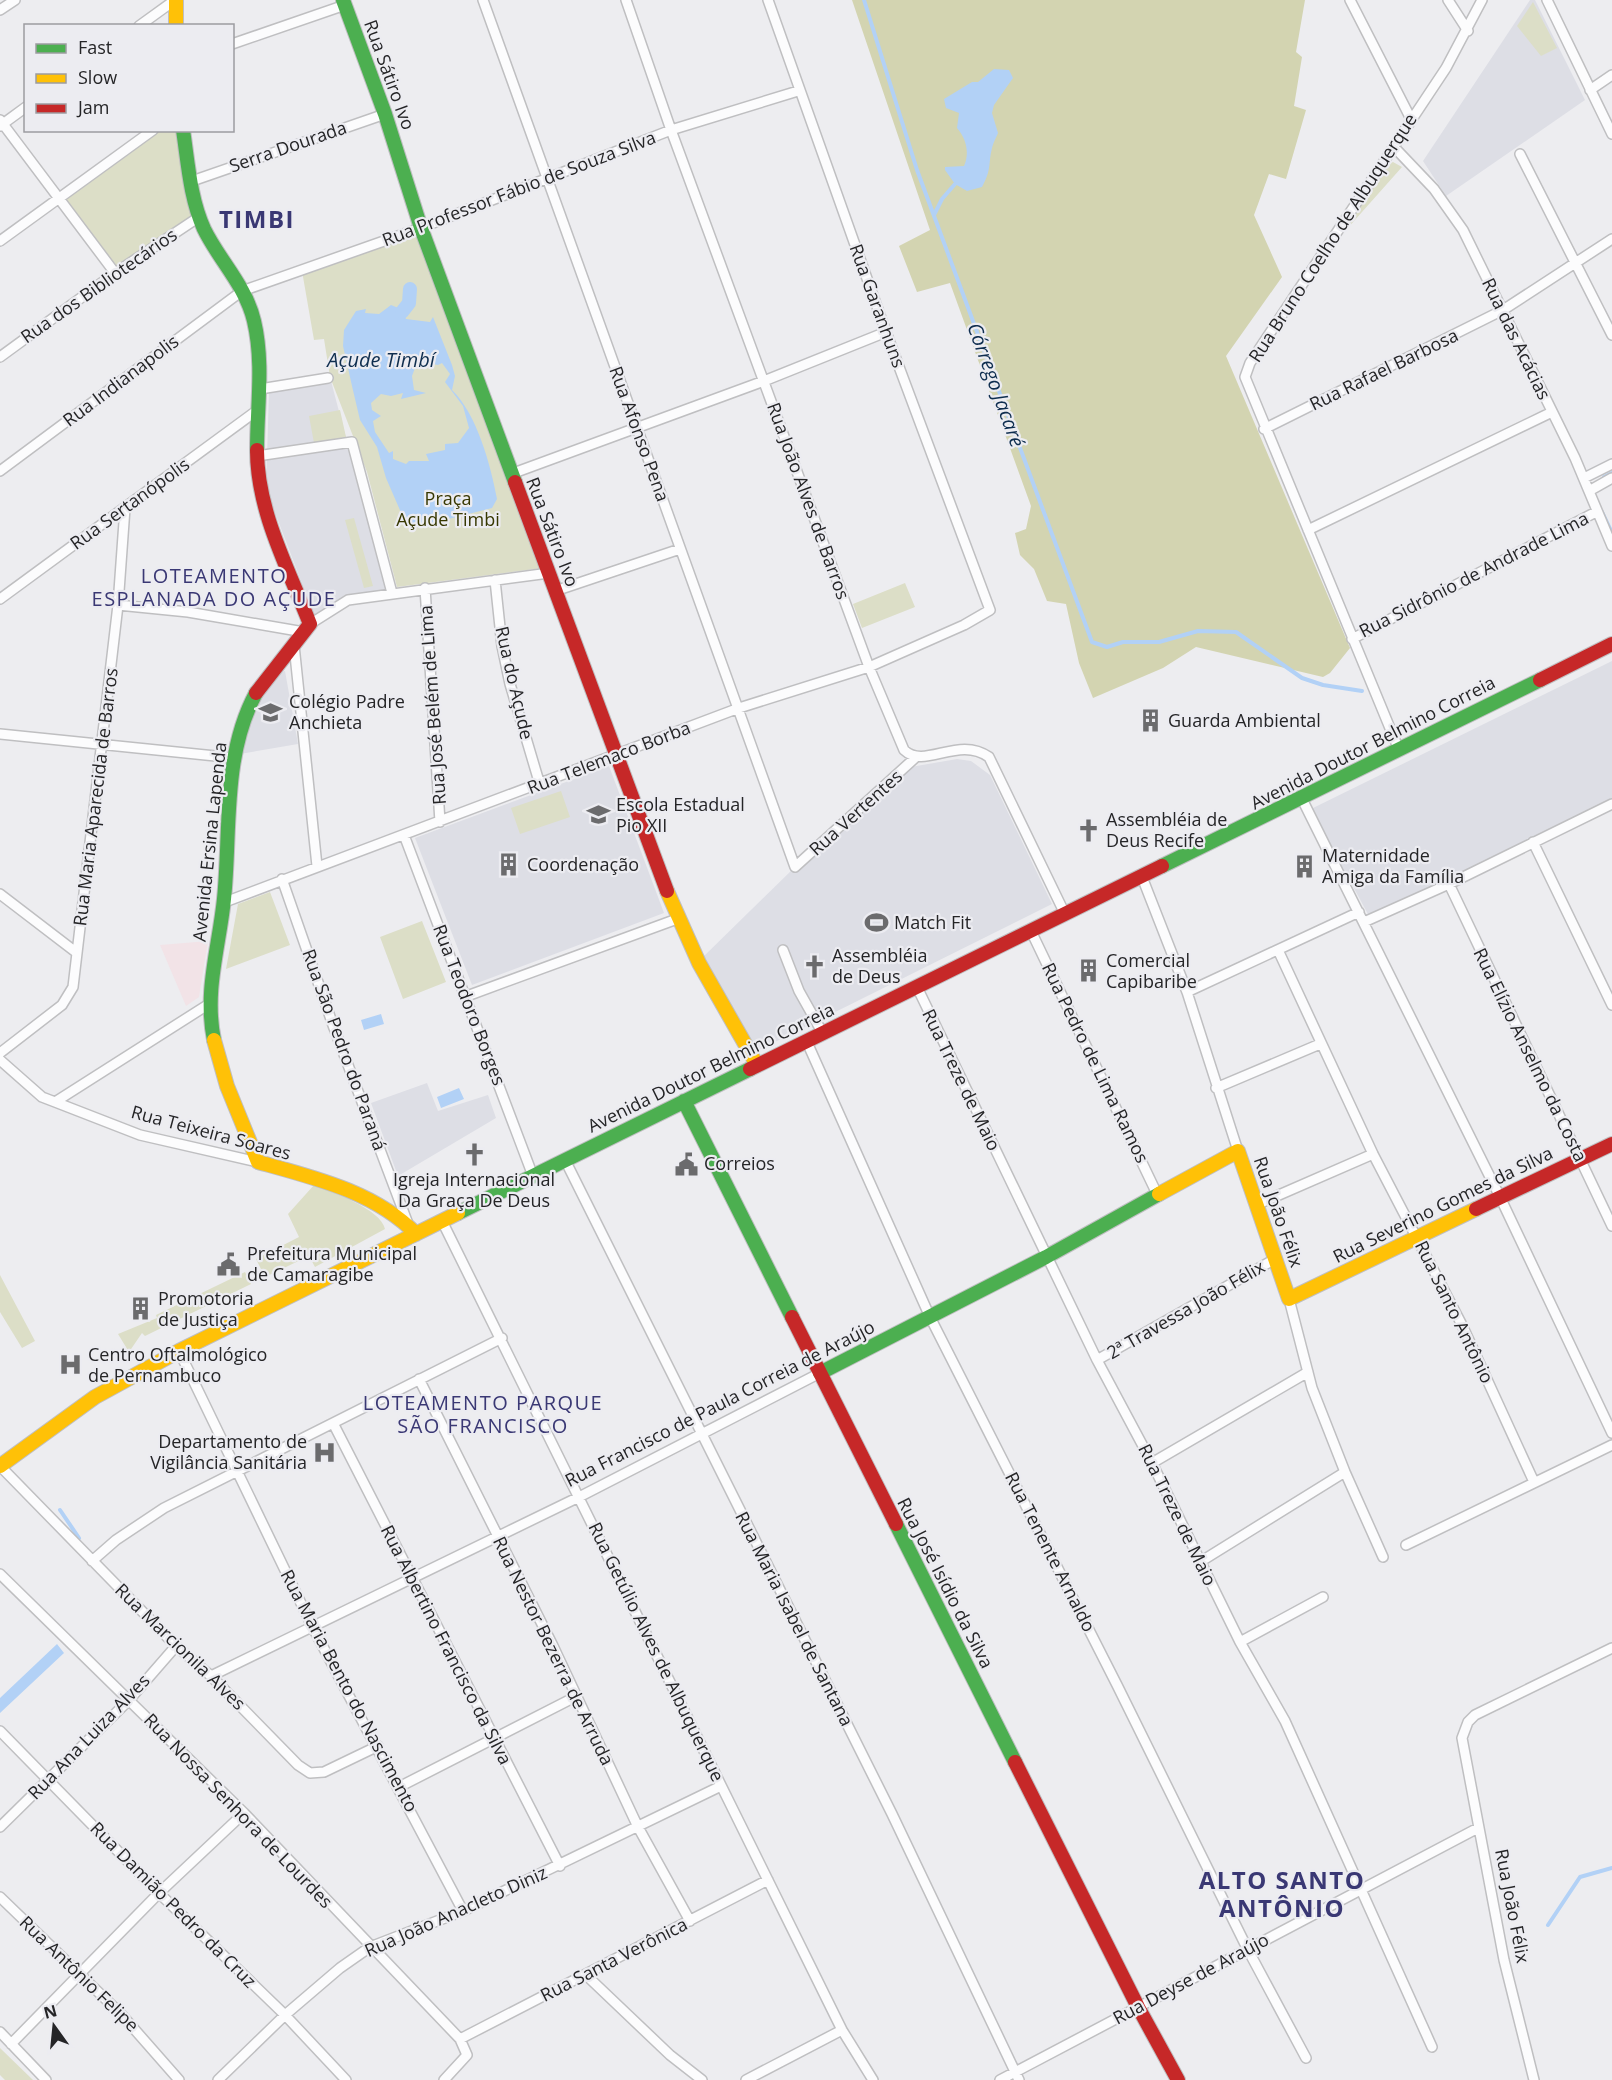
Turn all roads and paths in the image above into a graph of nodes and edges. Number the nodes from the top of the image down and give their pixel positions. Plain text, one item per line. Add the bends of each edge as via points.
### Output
1 (15, 0) edge
2 (175, 0) edge
3 (483, 0) edge
4 (626, 0) edge
5 (768, 0) edge
6 (1350, 0) edge
7 (1448, 0) edge
8 (1482, 0) edge
9 (1547, 0) edge
10 (344, 2) edge
11 (0, 10) edge
12 (142, 24) edge
13 (176, 24) edge
14 (1468, 31) junction
15 (234, 43) edge
16 (1612, 75) edge
17 (1590, 90) junction
18 (798, 91) junction
19 (24, 108) edge
20 (385, 114) junction
21 (1411, 119) junction
22 (1, 123) edge
23 (671, 130) junction
24 (150, 132) edge
25 (183, 132) edge
26 (1612, 134) edge
27 (1394, 147) junction
28 (1520, 154) dead end
29 (547, 180) junction
30 (192, 181) junction
31 (58, 198) junction
32 (200, 217) junction
33 (421, 228) junction
34 (1612, 239) edge
35 (0, 241) edge
36 (1574, 263) junction
37 (115, 273) junction
38 (242, 291) junction
39 (1503, 310) junction
40 (886, 332) junction
41 (1612, 335) edge
42 (0, 357) edge
43 (328, 378) dead end
44 (764, 381) junction
45 (260, 389) junction
46 (259, 409) junction
47 (1552, 412) junction
48 (636, 426) junction
49 (1264, 429) junction
50 (257, 456) junction
51 (1612, 464) edge
52 (0, 471) edge
53 (511, 474) junction
54 (1584, 478) junction
55 (1612, 478) edge
56 (1589, 491) junction
57 (125, 508) junction
58 (1596, 512) junction
59 (1308, 530) junction
60 (1612, 546) edge
61 (680, 549) junction
62 (549, 573) junction
63 (495, 580) junction
64 (424, 588) junction
65 (555, 591) junction
66 (392, 593) junction
67 (0, 599) edge
68 (118, 605) junction
69 (990, 610) joint
70 (307, 628) junction
71 (1352, 639) junction
72 (1612, 644) edge
73 (294, 645) junction
74 (869, 667) junction
75 (739, 708) junction
76 (0, 734) edge
77 (103, 743) junction
78 (1399, 750) junction
79 (615, 755) junction
80 (916, 757) junction
81 (235, 758) junction
82 (540, 784) junction
83 (1302, 799) junction
84 (1612, 805) edge
85 (440, 822) junction
86 (404, 835) junction
87 (1533, 842) junction
88 (317, 866) junction
89 (795, 867) joint
90 (1142, 877) junction
91 (282, 879) junction
92 (1449, 884) junction
93 (0, 894) edge
94 (225, 902) junction
95 (1359, 912) junction
96 (1065, 914) junction
97 (677, 919) junction
98 (1364, 922) junction
99 (1031, 931) junction
100 (783, 950) dead end
101 (1278, 950) junction
102 (77, 953) junction
103 (917, 987) junction
104 (1187, 992) junction
105 (467, 996) junction
106 (209, 1004) junction
107 (1612, 1005) edge
108 (822, 1032) junction
109 (806, 1040) junction
110 (1320, 1044) junction
111 (0, 1053) edge
112 (0, 1060) edge
113 (757, 1065) junction
114 (1216, 1088) junction
115 (684, 1101) junction
116 (55, 1102) junction
117 (1612, 1144) edge
118 (1238, 1151) junction
119 (1373, 1154) junction
120 (1580, 1159) junction
121 (565, 1160) junction
122 (258, 1162) junction
123 (533, 1176) junction
124 (1158, 1196) junction
125 (1500, 1197) junction
126 (1256, 1205) junction
127 (407, 1221) junction
128 (442, 1221) junction
129 (1612, 1226) edge
130 (416, 1234) junction
131 (1418, 1239) junction
132 (1046, 1257) junction
133 (1275, 1259) junction
134 (1288, 1299) junction
135 (930, 1317) junction
136 (502, 1338) junction
137 (179, 1351) junction
138 (1097, 1360) junction
139 (1308, 1372) junction
140 (820, 1373) junction
141 (419, 1379) junction
142 (333, 1423) junction
143 (1612, 1433) edge
144 (700, 1434) junction
145 (1612, 1445) edge
146 (1152, 1463) junction
147 (0, 1466) edge
148 (238, 1469) junction
149 (1345, 1472) junction
150 (1534, 1482) junction
151 (580, 1496) junction
152 (498, 1536) junction
153 (1406, 1545) dead end
154 (1383, 1557) dead end
155 (92, 1561) junction
156 (1200, 1562) junction
157 (0, 1574) edge
158 (411, 1578) junction
159 (1323, 1597) dead end
160 (312, 1626) junction
161 (1240, 1642) junction
162 (176, 1646) junction
163 (1612, 1648) edge
164 (212, 1676) junction
165 (577, 1696) junction
166 (129, 1700) junction
167 (0, 1731) edge
168 (494, 1740) junction
169 (378, 1746) junction
170 (48, 1780) junction
171 (721, 1786) junction
172 (399, 1787) junction
173 (244, 1813) junction
174 (0, 1827) edge
175 (638, 1827) junction
176 (1478, 1828) junction
177 (560, 1866) junction
178 (768, 1880) junction
179 (1361, 1888) junction
180 (159, 1893) junction
181 (0, 1897) edge
182 (463, 1911) junction
183 (690, 1922) junction
184 (370, 1947) junction
185 (1248, 1950) junction
186 (586, 1975) junction
187 (79, 1976) junction
188 (1138, 2007) junction
189 (285, 2015) junction
190 (842, 2030) junction
191 (0, 2032) edge
192 (460, 2039) junction
193 (11, 2044) junction
194 (1432, 2047) dead end
195 (1306, 2058) dead end
196 (1017, 2076) edge
197 (46, 2080) edge
198 (179, 2080) edge
199 (218, 2080) edge
200 (346, 2080) edge
201 (444, 2080) edge
202 (702, 2080) edge
203 (746, 2080) edge
204 (873, 2080) edge
205 (1000, 2080) edge
206 (1178, 2080) edge
207 (1534, 2080) edge

1 - 11 street
2 - 12 street
2 - 13 street
3 - 29 street, Rua Afonso Pena
4 - 23 street, Rua João Alves de Barros
5 - 18 street, Rua Garanhuns
6 - 21 street
7 - 14 street
8 - 14 street, Rua Bruno Coelho de Albuquerque
9 - 17 street
10 - 15 street
10 - 20 street, Rua Sátiro Ivo
14 - 21 street, Rua Bruno Coelho de Albuquerque
16 - 17 street
17 - 26 street
18 - 23 street, Rua Professor Fábio de Souza Silva
18 - 40 street, Rua Garanhuns
19 - 22 street
20 - 30 street, Serra Dourada
20 - 33 street, Rua Sátiro Ivo
21 - 27 street, Rua Bruno Coelho de Albuquerque
22 - 31 street
23 - 29 street, Rua Professor Fábio de Souza Silva
23 - 44 street, Rua João Alves de Barros
24 - 31 street
25 - 30 street
27 - 39 street, Rua das Acácias via 1450,209
27 - 49 street, Rua Bruno Coelho de Albuquerque via 1246,369 1246,384
28 - 36 street
29 - 33 street, Rua Professor Fábio de Souza Silva
29 - 48 street, Rua Afonso Pena
30 - 32 street
31 - 35 street
31 - 37 street
32 - 37 street, Rua dos Bibliotecários
32 - 38 street
33 - 38 street, Rua Professor Fábio de Souza Silva
33 - 53 street, Rua Sátiro Ivo
34 - 36 street, Rua Rafael Barbosa
36 - 39 street, Rua Rafael Barbosa
36 - 41 street
37 - 42 street, Rua dos Bibliotecários
38 - 45 street via 258,338
38 - 52 street, Rua Indianapolis
39 - 47 street, Rua das Acácias
39 - 49 street, Rua Rafael Barbosa
40 - 44 street
40 - 69 street, Rua Garanhuns
43 - 45 street
44 - 48 street
44 - 74 street, Rua João Alves de Barros
45 - 46 street
46 - 50 street
46 - 57 street, Rua Sertanópolis
47 - 54 street, Rua das Acácias
47 - 59 street
48 - 53 street
48 - 61 street, Rua Afonso Pena
49 - 59 street, Rua Bruno Coelho de Albuquerque
50 - 66 street via 352,442
50 - 70 street via 262,495
51 - 54 street
53 - 62 street, Rua Sátiro Ivo
54 - 56 street, Rua das Acácias
55 - 56 street
56 - 58 street, Rua das Acácias
57 - 67 street, Rua Sertanópolis
57 - 68 street, Rua Maria Aparecida de Barros
58 - 60 street, Rua das Acácias
58 - 71 street, Rua Sidrônio de Andrade Lima
59 - 71 street, Rua Bruno Coelho de Albuquerque
61 - 65 street
61 - 75 street, Rua Afonso Pena
62 - 63 street
62 - 65 street, Rua Sátiro Ivo
63 - 64 street
63 - 82 street, Rua do Açude via 510,684
64 - 66 street
64 - 85 street, Rua José Belém de Lima
65 - 79 street, Rua Sátiro Ivo
66 - 70 street via 348,600
68 - 70 street
68 - 77 street, Rua Maria Aparecida de Barros
69 - 74 street, Rua Telemaco Borba
70 - 73 street, Avenida Ersina Lapenda
71 - 78 street, Rua Bruno Coelho de Albuquerque
72 - 78 street, Avenida Doutor Belmino Correia
73 - 81 street, Avenida Ersina Lapenda via 250,703
73 - 88 street
74 - 75 street, Rua Telemaco Borba
74 - 80 street, Rua João Alves de Barros via 904,750
75 - 79 street, Rua Telemaco Borba
75 - 89 street, Rua Afonso Pena
76 - 77 street
77 - 81 street
77 - 102 street, Rua Maria Aparecida de Barros
78 - 83 street, Avenida Doutor Belmino Correia
79 - 82 street, Rua Telemaco Borba
79 - 97 street, Rua Sátiro Ivo
80 - 89 street, Rua Vertentes
80 - 96 street via 967,748 990,758
81 - 94 street, Avenida Ersina Lapenda
82 - 85 street, Rua Telemaco Borba
83 - 90 street, Avenida Doutor Belmino Correia
83 - 95 street
84 - 87 street
85 - 86 street, Rua Telemaco Borba
86 - 88 street, Rua Telemaco Borba
86 - 105 street, Rua Teodoro Borges
87 - 92 street
87 - 107 street
88 - 91 street, Rua Telemaco Borba
90 - 96 street, Avenida Doutor Belmino Correia
90 - 104 street, Rua João Félix
91 - 94 street, Rua Telemaco Borba
91 - 127 street, Rua São Pedro do Paraná
92 - 98 street
92 - 120 street, Rua Elízio Anselmo da Costa
93 - 102 street
94 - 106 street, Avenida Ersina Lapenda
95 - 98 street
95 - 101 street
96 - 99 street, Avenida Doutor Belmino Correia
97 - 105 street
97 - 113 street, Rua Sátiro Ivo
98 - 125 street
99 - 103 street, Avenida Doutor Belmino Correia
99 - 124 street, Rua Pedro de Lima Ramos
100 - 108 street via 799,991
101 - 104 street
101 - 110 street, Rua Santo Antônio
102 - 111 street, Rua Maria Aparecida de Barros via 69,997
103 - 108 street, Avenida Doutor Belmino Correia
103 - 132 street, Rua Treze de Maio
104 - 114 street, Rua João Félix
105 - 123 street, Rua Teodoro Borges
106 - 116 street
106 - 122 street, Avenida Ersina Lapenda via 225,1086
108 - 109 street, Avenida Doutor Belmino Correia
109 - 113 street, Avenida Doutor Belmino Correia
109 - 135 street, Rua Tenente Arnaldo
110 - 114 street
110 - 119 street, Rua Santo Antônio
112 - 116 street, Rua Teixeira Soares via 42,1097
113 - 115 street, Avenida Doutor Belmino Correia
114 - 118 street, Rua João Félix
115 - 121 street, Avenida Doutor Belmino Correia
115 - 140 street, Rua José Isídio da Silva
116 - 122 street, Rua Teixeira Soares via 140,1135
117 - 120 street, Rua Severino Gomes da Silva
118 - 124 street, Rua Francisco de Paula Correia de Araújo
118 - 126 street, Rua João Félix
119 - 126 street
119 - 131 street, Rua Santo Antônio
120 - 125 street, Rua Severino Gomes da Silva
120 - 129 street, Rua Elízio Anselmo da Costa
121 - 123 street, Avenida Doutor Belmino Correia
121 - 144 street, Rua Maria Isabel de Santana
122 - 127 street, Rua Teixeira Soares via 359,1196
123 - 128 street, Avenida Doutor Belmino Correia
124 - 132 street, Rua Francisco de Paula Correia de Araújo
125 - 131 street, Rua Severino Gomes da Silva
125 - 143 street
126 - 133 street, Rua João Félix
127 - 130 street, Rua Teixeira Soares
128 - 130 street, Avenida Doutor Belmino Correia
128 - 136 street, Rua Getúlio Alves de Albuquerque
130 - 137 street, Avenida Doutor Belmino Correia
131 - 134 street, Rua Severino Gomes da Silva
131 - 150 street, Rua Santo Antônio
132 - 135 street, Rua Francisco de Paula Correia de Araújo
132 - 138 street, Rua Treze de Maio
133 - 134 street, Rua João Félix
133 - 138 street, 2ª Travessa João Félix
134 - 139 street, Rua João Félix
135 - 140 street, Rua Francisco de Paula Correia de Araújo
135 - 185 street, Rua Tenente Arnaldo
136 - 141 street
136 - 151 street, Rua Getúlio Alves de Albuquerque
137 - 147 street, Avenida Doutor Belmino Correia via 95,1397
137 - 148 street, Rua Maria Bento do Nascimento
138 - 146 street, Rua Treze de Maio
139 - 146 street
139 - 149 street, Rua João Félix
140 - 144 street, Rua Francisco de Paula Correia de Araújo
140 - 188 street, Rua José Isídio da Silva
141 - 142 street
141 - 152 street, Rua Nestor Bezerra de Arruda
142 - 148 street
142 - 158 street, Rua Albertino Francisco da Silva
144 - 151 street, Rua Francisco de Paula Correia de Araújo
144 - 196 street, Rua Maria Isabel de Santana via 892,1814
145 - 150 street
146 - 156 street, Rua Treze de Maio
147 - 155 street, Rua Marcionila Alves
148 - 155 street via 139,1523
148 - 160 street, Rua Maria Bento do Nascimento
149 - 154 street, Rua João Félix
149 - 156 street
150 - 153 street
151 - 152 street, Rua Francisco de Paula Correia de Araújo
151 - 171 street, Rua Getúlio Alves de Albuquerque
152 - 158 street, Rua Francisco de Paula Correia de Araújo
152 - 165 street, Rua Nestor Bezerra de Arruda
155 - 162 street, Rua Marcionila Alves
156 - 161 street, Rua Treze de Maio
157 - 166 street, Rua Nossa Senhora de Lourdes
158 - 160 street, Rua Francisco de Paula Correia de Araújo
158 - 168 street, Rua Albertino Francisco da Silva
159 - 161 street
160 - 164 street, Rua Francisco de Paula Correia de Araújo
160 - 169 street, Rua Maria Bento do Nascimento
161 - 179 street, Rua Treze de Maio via 1285,1721
162 - 164 street, Rua Marcionila Alves
162 - 166 street, Rua Ana Luiza Alves
163 - 176 street, Rua João Félix via 1475,1714 1468,1722 1462,1738
164 - 169 street, Rua Marcionila Alves via 310,1773 338,1768
165 - 168 street
165 - 175 street, Rua Nestor Bezerra de Arruda
166 - 170 street, Rua Ana Luiza Alves
166 - 173 street, Rua Nossa Senhora de Lourdes
167 - 170 street, Rua Damião Pedro da Cruz
168 - 172 street
168 - 177 street, Rua Albertino Francisco da Silva
169 - 172 street, Rua Maria Bento do Nascimento
170 - 174 street, Rua Ana Luiza Alves
170 - 180 street, Rua Damião Pedro da Cruz
171 - 175 street, Rua João Anacleto Diniz
171 - 178 street, Rua Getúlio Alves de Albuquerque
172 - 182 street, Rua Maria Bento do Nascimento
173 - 180 street
173 - 184 street, Rua Nossa Senhora de Lourdes
175 - 177 street, Rua João Anacleto Diniz
175 - 183 street, Rua Nestor Bezerra de Arruda
176 - 179 street, Rua Deyse de Araújo
176 - 207 street, Rua João Félix via 1504,1960
177 - 182 street, Rua João Anacleto Diniz
178 - 183 street, Rua Santa Verônica
178 - 190 street, Rua Getúlio Alves de Albuquerque
179 - 185 street, Rua Deyse de Araújo
179 - 194 street, Rua Treze de Maio
180 - 187 street
180 - 189 street, Rua Damião Pedro da Cruz
181 - 187 street, Rua Antônio Felipe
182 - 184 street, Rua João Anacleto Diniz
183 - 186 street, Rua Santa Verônica
184 - 189 street, Rua João Anacleto Diniz
184 - 192 street, Rua Nossa Senhora de Lourdes
185 - 188 street, Rua Deyse de Araújo
185 - 195 street, Rua Tenente Arnaldo
186 - 192 street, Rua Santa Verônica
186 - 202 street
187 - 193 street
187 - 198 street, Rua Antônio Felipe via 121,2014
188 - 196 street, Rua Deyse de Araújo
188 - 206 street, Rua José Isídio da Silva
189 - 199 street, Rua João Anacleto Diniz
189 - 200 street, Rua Damião Pedro da Cruz
190 - 203 street
190 - 204 street, Rua Getúlio Alves de Albuquerque
191 - 193 street
192 - 201 street, Rua Nossa Senhora de Lourdes via 467,2055
193 - 197 street
196 - 205 street, Rua Deyse de Araújo

